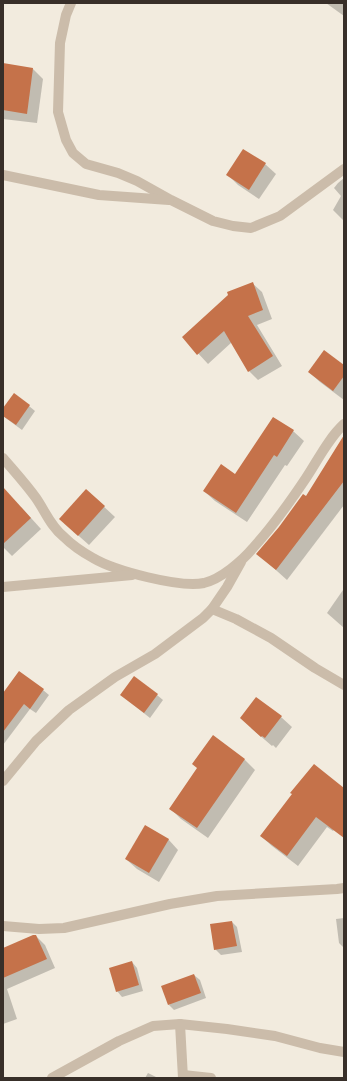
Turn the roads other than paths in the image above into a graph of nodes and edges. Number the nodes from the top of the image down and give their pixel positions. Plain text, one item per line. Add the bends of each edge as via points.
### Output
1 (71, 3) edge
2 (344, 169) edge
3 (3, 175) edge
4 (171, 200) junction
5 (344, 424) edge
6 (3, 458) edge
7 (242, 561) junction
8 (138, 574) junction
9 (3, 587) edge
10 (212, 609) junction
11 (344, 685) edge
12 (3, 781) edge
13 (344, 888) edge
14 (3, 926) edge
15 (180, 1024) junction
16 (344, 1052) edge
17 (183, 1077) edge
18 (52, 1078) edge
19 (211, 1078) edge

1 - 4 street via 60,42 58,84 58,112 66,140 73,153 86,164 137,181
2 - 4 street via 280,216 251,228 213,221
3 - 4 street via 99,195
5 - 7 street via 331,439 286,507
6 - 8 street via 63,537 94,558
7 - 8 street via 218,577 204,582 186,584
7 - 10 street
8 - 9 street
10 - 11 street via 271,638
10 - 12 street via 155,654 115,677 69,710 36,741
13 - 14 street via 217,896 64,928
15 - 16 street via 275,1036
15 - 17 street
15 - 18 street via 153,1026 119,1041
17 - 19 street

